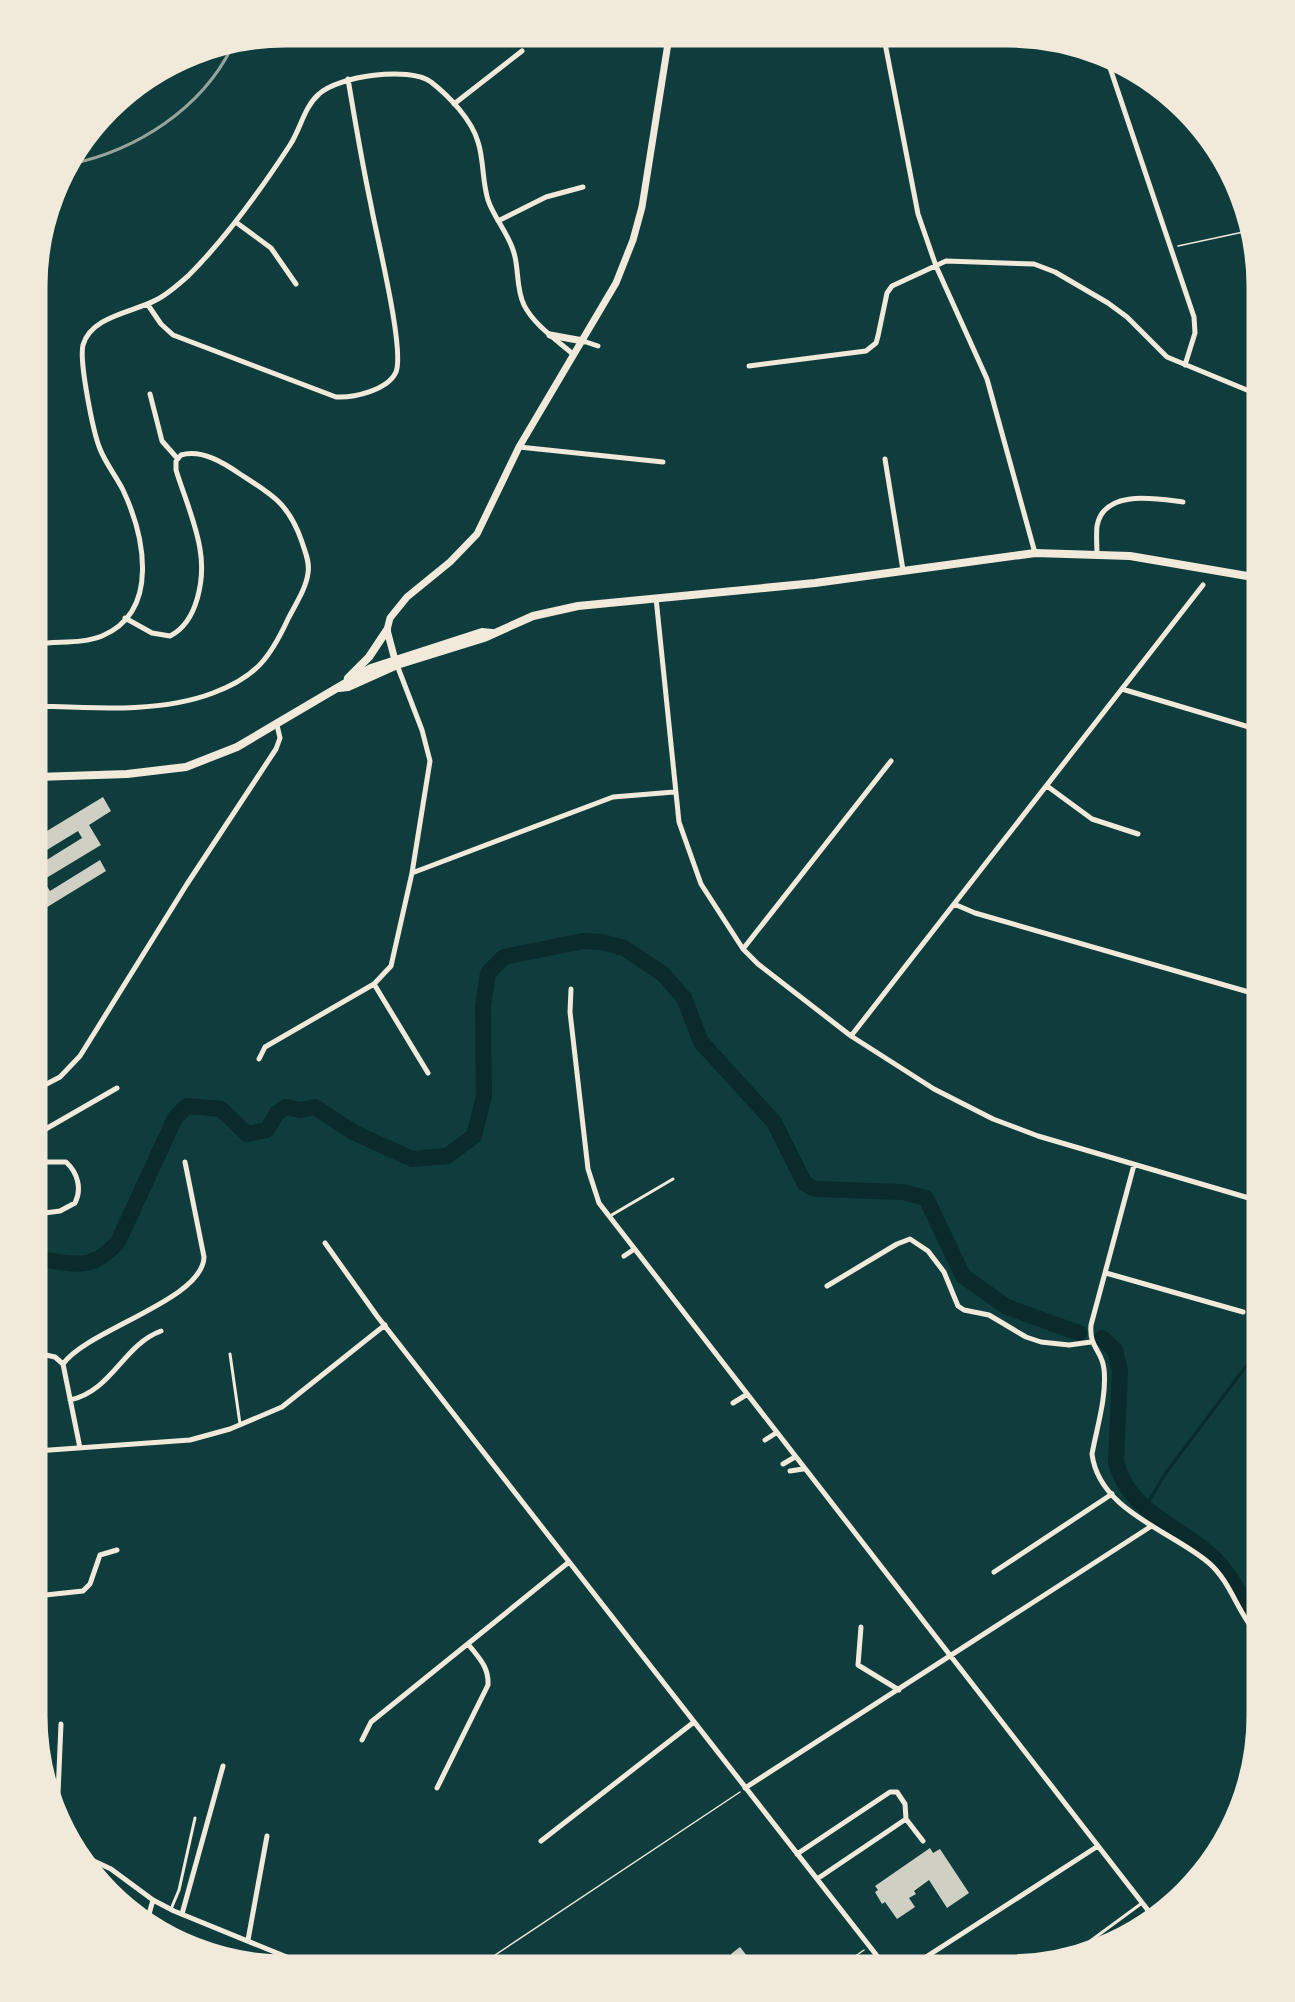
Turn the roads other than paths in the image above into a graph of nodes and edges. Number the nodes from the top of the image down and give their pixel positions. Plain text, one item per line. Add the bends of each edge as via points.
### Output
1 (668, 46) edge
2 (886, 46) edge
3 (522, 51) dead end
4 (1110, 69) edge
5 (348, 79) junction
6 (454, 104) junction
7 (583, 187) dead end
8 (498, 221) junction
9 (237, 223) junction
10 (936, 266) junction
11 (296, 284) dead end
12 (148, 305) junction
13 (550, 335) junction
14 (583, 340) junction
15 (598, 346) dead end
16 (574, 355) junction
17 (1185, 364) junction
18 (748, 366) dead end
19 (1248, 390) edge
20 (150, 394) dead end
21 (519, 447) junction
22 (177, 458) junction
23 (885, 459) dead end
24 (663, 462) dead end
25 (1183, 502) dead end
26 (1035, 553) junction
27 (1097, 555) junction
28 (903, 570) junction
29 (1248, 576) edge
30 (1203, 585) dead end
31 (656, 598) junction
32 (125, 618) junction
33 (387, 630) junction
34 (46, 643) edge
35 (395, 662) junction
36 (345, 682) junction
37 (339, 688) junction
38 (1122, 689) junction
39 (46, 706) edge
40 (277, 725) junction
41 (1248, 727) edge
42 (891, 762) dead end
43 (46, 777) edge
44 (1047, 786) junction
45 (674, 792) junction
46 (1138, 834) dead end
47 (412, 873) junction
48 (954, 904) junction
49 (743, 949) junction
50 (374, 984) junction
51 (571, 989) dead end
52 (1248, 992) edge
53 (851, 1036) junction
54 (259, 1059) dead end
55 (428, 1073) dead end
56 (46, 1084) edge
57 (117, 1088) dead end
58 (46, 1129) edge
59 (46, 1162) edge
60 (185, 1162) dead end
61 (1134, 1165) junction
62 (673, 1179) dead end
63 (1248, 1198) edge
64 (46, 1212) edge
65 (608, 1217) junction
66 (325, 1243) dead end
67 (633, 1250) junction
68 (624, 1256) dead end
69 (1106, 1273) junction
70 (827, 1286) dead end
71 (1243, 1312) dead end
72 (385, 1325) junction
73 (161, 1330) dead end
74 (1091, 1342) junction
75 (230, 1354) dead end
76 (46, 1355) edge
77 (63, 1364) junction
78 (746, 1395) junction
79 (70, 1400) junction
80 (733, 1403) dead end
81 (240, 1425) junction
82 (776, 1433) junction
83 (765, 1440) dead end
84 (80, 1448) junction
85 (46, 1450) edge
86 (795, 1457) junction
87 (783, 1464) dead end
88 (803, 1469) junction
89 (790, 1471) dead end
90 (1112, 1494) junction
91 (1150, 1527) junction
92 (117, 1550) dead end
93 (569, 1562) junction
94 (994, 1572) dead end
95 (46, 1595) edge
96 (1248, 1623) edge
97 (861, 1627) dead end
98 (468, 1644) junction
99 (951, 1657) junction
100 (899, 1690) junction
101 (694, 1722) junction
102 (62, 1724) dead end
103 (363, 1740) dead end
104 (223, 1766) dead end
105 (437, 1788) dead end
106 (746, 1788) junction
107 (58, 1789) edge
108 (195, 1818) dead end
109 (906, 1819) junction
110 (267, 1836) dead end
111 (541, 1841) dead end
112 (923, 1841) dead end
113 (1098, 1846) junction
114 (797, 1854) junction
115 (97, 1863) edge
116 (817, 1879) junction
117 (153, 1900) junction
118 (1142, 1903) junction
119 (171, 1909) junction
120 (1148, 1910) edge
121 (150, 1912) edge
122 (182, 1914) junction
123 (248, 1940) junction
124 (1090, 1941) edge
125 (285, 1956) edge
126 (878, 1956) edge
127 (928, 1956) edge

1 - 14 street via 646,185 633,240 616,283
2 - 10 street via 918,214
3 - 6 street
4 - 17 street via 1195,324
5 - 6 street via 412,74 430,81
5 - 9 street via 322,91 311,102 292,142
5 - 12 street via 391,299 398,364 394,376 356,396 336,398 173,335
6 - 8 street via 475,133 487,197
7 - 8 street via 546,197
8 - 13 street via 514,253 522,302
9 - 11 street via 271,248
9 - 12 street via 174,288
10 - 17 street via 953,260 1043,267 1108,303 1127,317 1160,353
10 - 18 street via 892,286 876,343 866,351
10 - 26 street via 987,379
12 - 32 street via 96,326 89,332 82,354 95,435 125,493 144,557 137,600
13 - 14 street
13 - 16 street
14 - 15 street
14 - 16 street
16 - 21 street
17 - 19 street
20 - 22 street via 162,441
21 - 24 street
21 - 33 street via 477,534 407,597 393,613
22 - 32 street via 176,470 201,559 192,614 170,636 152,633
22 - 39 street via 192,454 216,459 279,499 290,514 309,570 273,650 253,671 202,697 113,708
23 - 28 street
25 - 27 street via 1136,497 1114,505 1097,524
26 - 27 main road
26 - 28 main road
27 - 29 main road via 1172,562
28 - 31 main road via 815,583
30 - 38 street
31 - 35 main road via 558,610
31 - 45 street
32 - 34 street via 100,636
33 - 35 street
33 - 36 main road
35 - 36 main road
35 - 37 main road
35 - 47 street via 430,761
36 - 37 main road
37 - 40 main road
38 - 41 street
38 - 44 street
40 - 43 main road via 220,755 186,767
40 - 56 street via 280,738 276,749 80,1056 60,1077
42 - 49 street
44 - 46 street via 1092,819
44 - 48 street
45 - 47 street via 613,797
45 - 49 street via 693,868
47 - 50 street via 391,966
48 - 52 street via 986,917
48 - 53 street
49 - 53 street
50 - 54 street via 265,1047
50 - 55 street
51 - 65 street via 570,1012 588,1169
53 - 61 street via 934,1089 993,1119
57 - 58 street
59 - 64 street via 66,1162 77,1175 79,1186 75,1203
60 - 77 street via 203,1268 172,1296 92,1340
61 - 63 street
61 - 69 street
62 - 65 lane
65 - 67 street
66 - 72 street
67 - 68 street
67 - 78 street
69 - 71 street
69 - 74 street via 1091,1324
70 - 74 street via 910,1239 928,1251 944,1272 958,1306 964,1310 989,1315 1041,1342
72 - 81 street via 282,1407
72 - 93 street
73 - 79 street via 145,1338 91,1394
74 - 90 street via 1103,1365 1105,1380 1092,1454 1100,1480
75 - 81 lane
76 - 77 street
77 - 79 street
78 - 80 street
78 - 82 street
79 - 84 street
81 - 84 street via 190,1440
82 - 83 street
82 - 86 street
84 - 85 street
86 - 87 street
86 - 88 street
88 - 89 street
88 - 99 street
90 - 91 street
90 - 94 street
91 - 96 street via 1195,1551 1212,1565
91 - 99 street
92 - 95 street via 100,1555 90,1584 83,1591
93 - 98 street
93 - 101 street
97 - 100 street via 858,1665
98 - 103 street via 371,1722
98 - 105 street via 488,1671 488,1685
99 - 100 street
99 - 113 street
100 - 106 street
101 - 106 street
101 - 111 street
102 - 107 street
104 - 122 street
106 - 114 street
108 - 119 lane
109 - 112 street
109 - 114 street via 900,1795 890,1792
109 - 116 street
110 - 123 street
113 - 118 street
113 - 127 street
114 - 116 street
115 - 117 street
116 - 126 street
117 - 119 street
117 - 121 street
118 - 120 street
118 - 124 lane
119 - 122 street
122 - 123 street
123 - 125 street

